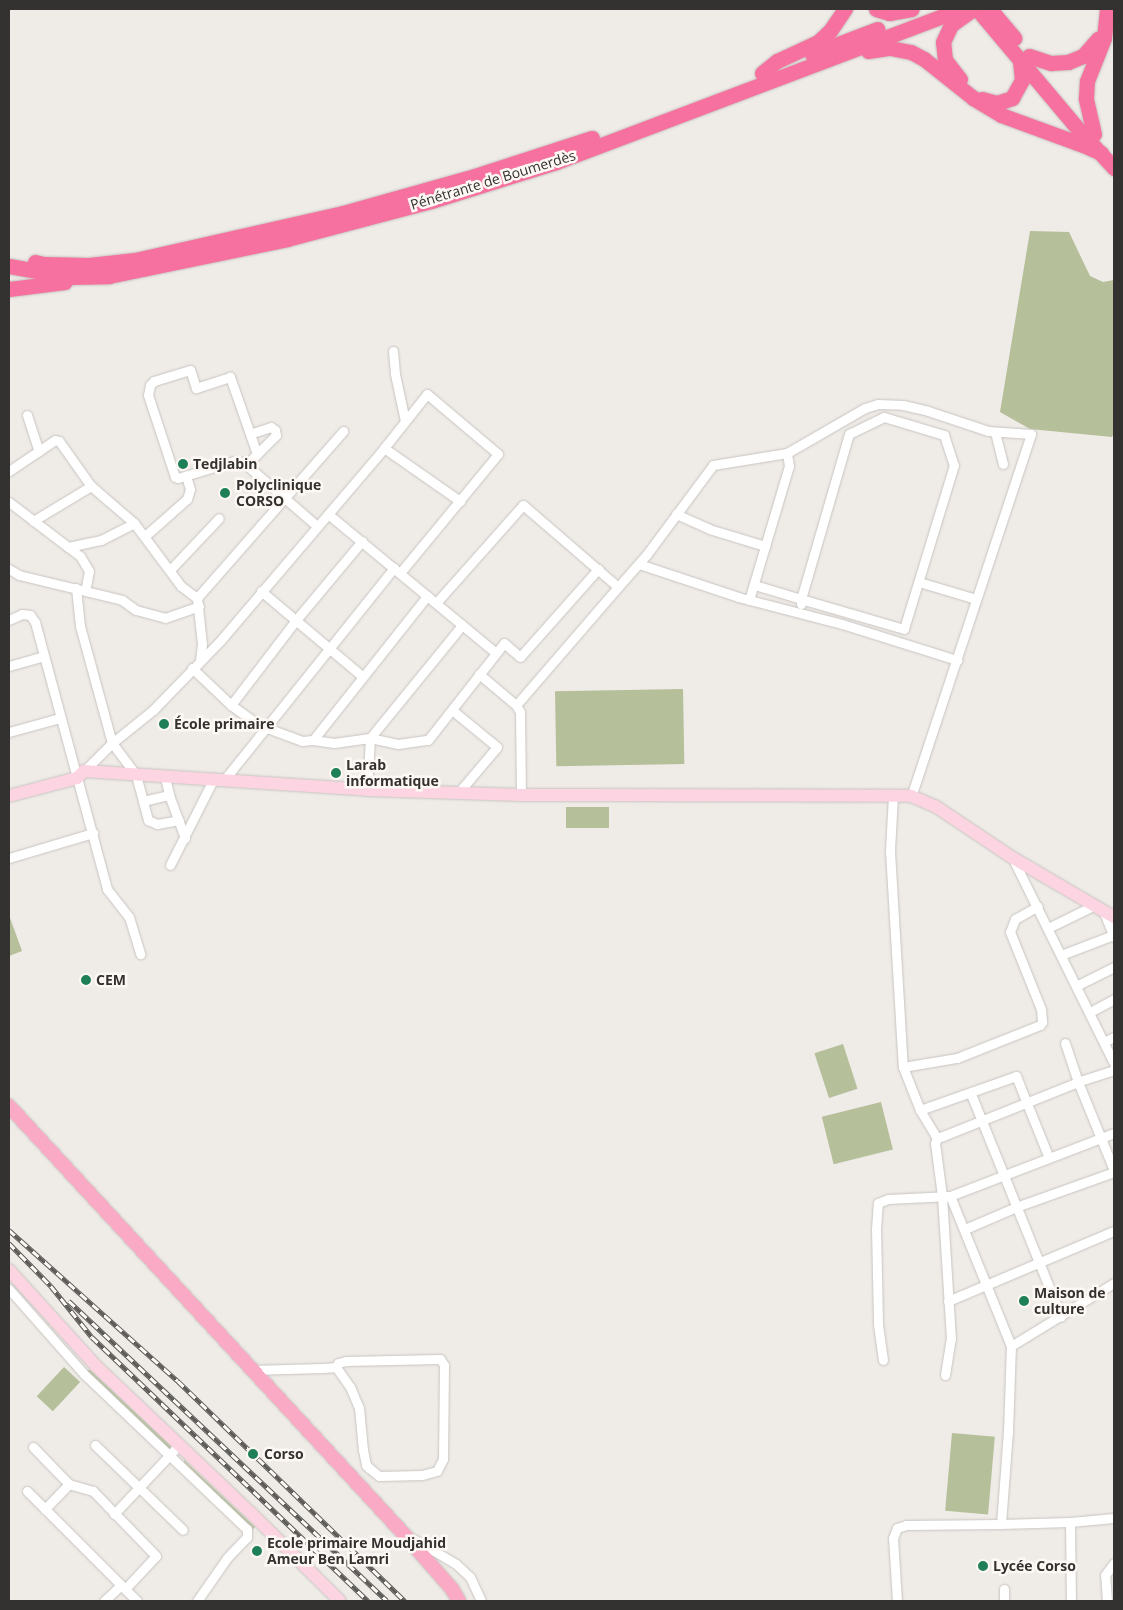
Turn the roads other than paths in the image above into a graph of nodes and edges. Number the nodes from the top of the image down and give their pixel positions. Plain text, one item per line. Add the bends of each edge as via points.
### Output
1 (845, 9) edge
2 (876, 9) edge
3 (912, 9) edge
4 (931, 9) edge
5 (960, 9) edge
6 (976, 9) edge
7 (1101, 9) edge
8 (1107, 9) edge
9 (991, 15) edge
10 (1024, 58) junction
11 (820, 61) junction
12 (762, 73) junction
13 (1094, 134) junction
14 (1108, 154) edge
15 (1114, 168) edge
16 (10, 259) edge
17 (109, 276) junction
18 (9, 290) edge
19 (394, 351) dead end
20 (27, 415) dead end
21 (405, 422) junction
22 (343, 431) dead end
23 (995, 432) junction
24 (250, 434) junction
25 (384, 448) junction
26 (39, 451) junction
27 (787, 453) junction
28 (256, 454) junction
29 (247, 464) junction
30 (1003, 464) dead end
31 (9, 471) edge
32 (186, 476) junction
33 (91, 486) junction
34 (284, 496) junction
35 (460, 501) junction
36 (9, 502) edge
37 (328, 514) junction
38 (676, 514) junction
39 (220, 518) dead end
40 (32, 521) junction
41 (134, 524) junction
42 (317, 526) junction
43 (145, 536) junction
44 (362, 541) junction
45 (765, 546) junction
46 (68, 547) junction
47 (639, 564) junction
48 (9, 569) edge
49 (598, 569) junction
50 (170, 570) junction
51 (397, 570) junction
52 (19, 575) junction
53 (9, 577) edge
54 (919, 582) junction
55 (758, 586) dead end
56 (618, 587) junction
57 (81, 589) junction
58 (261, 591) junction
59 (427, 596) junction
60 (801, 599) junction
61 (976, 599) junction
62 (749, 600) junction
63 (198, 602) junction
64 (436, 604) junction
65 (801, 613) junction
66 (9, 620) edge
67 (296, 620) junction
68 (462, 625) junction
69 (904, 630) junction
70 (902, 642) junction
71 (329, 649) junction
72 (496, 653) junction
73 (44, 656) junction
74 (200, 660) junction
75 (957, 660) junction
76 (9, 666) edge
77 (192, 668) junction
78 (479, 674) junction
79 (362, 676) junction
80 (516, 704) junction
81 (231, 705) junction
82 (452, 710) junction
83 (60, 718) junction
84 (265, 728) junction
85 (9, 732) edge
86 (370, 738) junction
87 (312, 740) junction
88 (112, 743) junction
89 (81, 775) junction
90 (136, 775) junction
91 (165, 777) junction
92 (218, 780) junction
93 (367, 790) junction
94 (459, 792) junction
95 (169, 795) junction
96 (521, 795) junction
97 (893, 795) junction
98 (9, 796) edge
99 (911, 796) junction
100 (143, 801) junction
101 (179, 820) junction
102 (93, 833) junction
103 (185, 838) junction
104 (9, 858) edge
105 (1012, 858) junction
106 (170, 865) dead end
107 (1038, 906) junction
108 (1104, 911) edge
109 (1048, 928) junction
110 (1114, 936) edge
111 (140, 954) dead end
112 (1061, 955) junction
113 (1114, 967) edge
114 (1076, 986) junction
115 (1114, 999) edge
116 (1090, 1012) junction
117 (1114, 1037) edge
118 (1104, 1042) junction
119 (1064, 1043) dead end
120 (1114, 1063) edge
121 (903, 1067) junction
122 (1114, 1070) edge
123 (1078, 1082) junction
124 (971, 1094) junction
125 (1026, 1103) junction
126 (9, 1106) edge
127 (920, 1110) junction
128 (982, 1122) junction
129 (1114, 1133) edge
130 (938, 1138) junction
131 (1102, 1138) junction
132 (1049, 1158) junction
133 (1114, 1171) edge
134 (1004, 1176) junction
135 (946, 1196) junction
136 (1016, 1207) junction
137 (965, 1229) junction
138 (1114, 1231) edge
139 (1038, 1262) junction
140 (11, 1281) edge
141 (1114, 1284) edge
142 (987, 1286) junction
143 (948, 1301) junction
144 (1061, 1317) junction
145 (1011, 1346) junction
146 (883, 1360) dead end
147 (336, 1367) junction
148 (251, 1370) junction
149 (945, 1375) dead end
150 (95, 1444) dead end
151 (179, 1445) junction
152 (33, 1447) dead end
153 (168, 1456) junction
154 (69, 1484) junction
155 (140, 1487) junction
156 (27, 1491) dead end
157 (45, 1509) junction
158 (114, 1514) junction
159 (1114, 1518) edge
160 (1070, 1522) junction
161 (1001, 1524) junction
162 (183, 1530) dead end
163 (402, 1532) junction
164 (1114, 1563) edge
165 (123, 1587) junction
166 (1004, 1589) dead end
167 (456, 1595) edge
168 (104, 1601) edge
169 (137, 1601) edge
170 (197, 1601) edge
171 (340, 1601) edge
172 (482, 1601) edge
173 (897, 1601) edge
174 (1004, 1601) edge
175 (1072, 1601) edge
176 (1107, 1601) edge

1 - 12 highway via 818,42 777,61
2 - 3 highway via 897,13
4 - 12 highway, Pénétrante de Boumerdès
5 - 11 highway, Pénétrante de Boumerdès
6 - 9 highway
6 - 10 highway via 955,21 945,36 944,54 952,71 982,99 992,103 1003,102 1012,98 1021,85
7 - 10 highway via 1104,20 1100,37 1083,56 1059,63
8 - 13 highway via 1104,38 1087,81 1086,98
9 - 10 highway
10 - 13 highway
10 - 14 highway
11 - 14 highway via 883,48 910,52 1001,115
11 - 17 highway, Pénétrante de Boumerdès via 556,162 431,201 287,239
12 - 16 highway, Pénétrante de Boumerdès via 588,140 343,213 110,263 44,264
13 - 14 highway
14 - 15 highway
16 - 17 highway, Pénétrante de Boumerdès via 70,277
17 - 18 highway
19 - 21 street via 395,374
20 - 26 street
21 - 25 street
21 - 35 street via 427,394 498,454
22 - 34 street
23 - 27 street via 903,405 878,404 865,408
23 - 30 street
23 - 61 street via 1031,434
24 - 28 street
24 - 28 street via 271,427 276,430 276,436
24 - 32 street via 230,377 196,388 190,370 154,381 148,395 172,475 178,478
25 - 35 street
25 - 37 street
26 - 31 street
26 - 33 street via 59,441
27 - 38 street via 713,464
27 - 45 street via 789,466
28 - 29 street
29 - 32 street via 234,460
29 - 34 street
32 - 43 street via 190,489 187,499
33 - 40 street
33 - 41 street
34 - 42 street
34 - 63 street
35 - 51 street
36 - 40 street
37 - 42 street
37 - 44 street
38 - 45 street via 709,529
38 - 47 street
39 - 50 street
40 - 46 street
41 - 43 street
41 - 46 street via 101,540
42 - 58 street
43 - 50 street
44 - 51 street
44 - 67 street
45 - 62 street
46 - 57 street via 80,556 90,571
47 - 56 street
47 - 62 street
48 - 52 street
49 - 56 street
49 - 64 street via 523,505
49 - 72 street via 520,657 504,643
50 - 63 street
51 - 59 street
51 - 71 street
52 - 53 street
52 - 57 street
54 - 60 street via 954,465 944,435 884,417 849,434
54 - 61 street
54 - 69 street
55 - 60 street
56 - 80 street
57 - 63 street via 122,600 136,610 165,618
57 - 88 street via 80,626
58 - 67 street
58 - 74 street
59 - 64 street
59 - 79 street
60 - 65 street
60 - 69 street
61 - 75 street
62 - 65 street
63 - 74 street
64 - 68 street
65 - 70 street
66 - 73 street via 22,614 30,615
67 - 71 street
67 - 81 street
68 - 72 street
68 - 86 street
69 - 70 street
70 - 75 street
71 - 79 street
71 - 84 street
72 - 78 street
73 - 76 street
73 - 83 street
74 - 77 street
75 - 99 street
77 - 81 street
77 - 88 street via 153,710
78 - 80 street
78 - 82 street
79 - 87 street
80 - 96 street via 521,717
81 - 84 street
82 - 86 street via 428,740 398,744
82 - 94 street via 497,746
83 - 85 street
83 - 89 street
84 - 87 street via 302,741
84 - 92 street
86 - 87 street via 334,742
86 - 93 street
88 - 89 street
88 - 90 street
89 - 90 main road
89 - 98 main road
89 - 102 street
90 - 91 main road
90 - 100 street
91 - 92 main road
91 - 95 street
92 - 93 main road
92 - 103 street
93 - 94 main road
94 - 96 main road
95 - 100 street
95 - 101 street
96 - 97 main road
97 - 99 main road
97 - 121 street via 890,851
99 - 105 main road via 935,806
100 - 101 street via 148,820 152,823
101 - 103 street
102 - 104 street
102 - 111 street via 107,889 129,917
103 - 106 street
105 - 107 street
105 - 108 main road
107 - 109 street
107 - 121 street via 1015,919 1010,932 1041,1009 1040,1025 957,1058
108 - 109 street
108 - 110 street
109 - 112 street
110 - 112 street
112 - 114 street
113 - 114 street
114 - 116 street
115 - 116 street
116 - 118 street
117 - 118 street
118 - 120 street
119 - 123 street
121 - 127 street
122 - 123 street
123 - 125 street
123 - 131 street
124 - 125 street via 1016,1076
124 - 127 street
124 - 128 street
125 - 128 street
125 - 132 street
126 - 148 main road
127 - 130 street
128 - 130 street
128 - 134 street
129 - 131 street
130 - 135 street via 935,1151
131 - 132 street
131 - 133 street
132 - 134 street
133 - 136 street
134 - 135 street
134 - 136 street
135 - 137 street
135 - 143 street
135 - 146 street via 888,1199 878,1203 878,1323
136 - 137 street
136 - 139 street
137 - 142 street
138 - 139 street
139 - 142 street
139 - 144 street
140 - 151 main road
140 - 153 street via 84,1374
141 - 144 street
142 - 143 street
142 - 145 street
143 - 149 street via 951,1347
144 - 145 street
145 - 161 street
147 - 147 street via 346,1361 440,1359 444,1365 443,1459 437,1471 422,1475 379,1476 369,1468 363,1450 359,1408
147 - 148 street
148 - 163 main road
150 - 155 street
151 - 153 street
151 - 171 main road
152 - 154 street
153 - 155 street
153 - 170 street via 248,1532
154 - 157 street
154 - 158 street via 93,1491
155 - 158 street
155 - 162 street
156 - 157 street
157 - 165 street
158 - 165 street via 156,1556
159 - 160 street
160 - 161 street
160 - 175 street
161 - 173 street via 906,1525 897,1528 893,1538
163 - 167 main road
163 - 172 street via 456,1564 470,1577
164 - 176 street via 1105,1575
165 - 168 street
165 - 169 street
166 - 174 street

